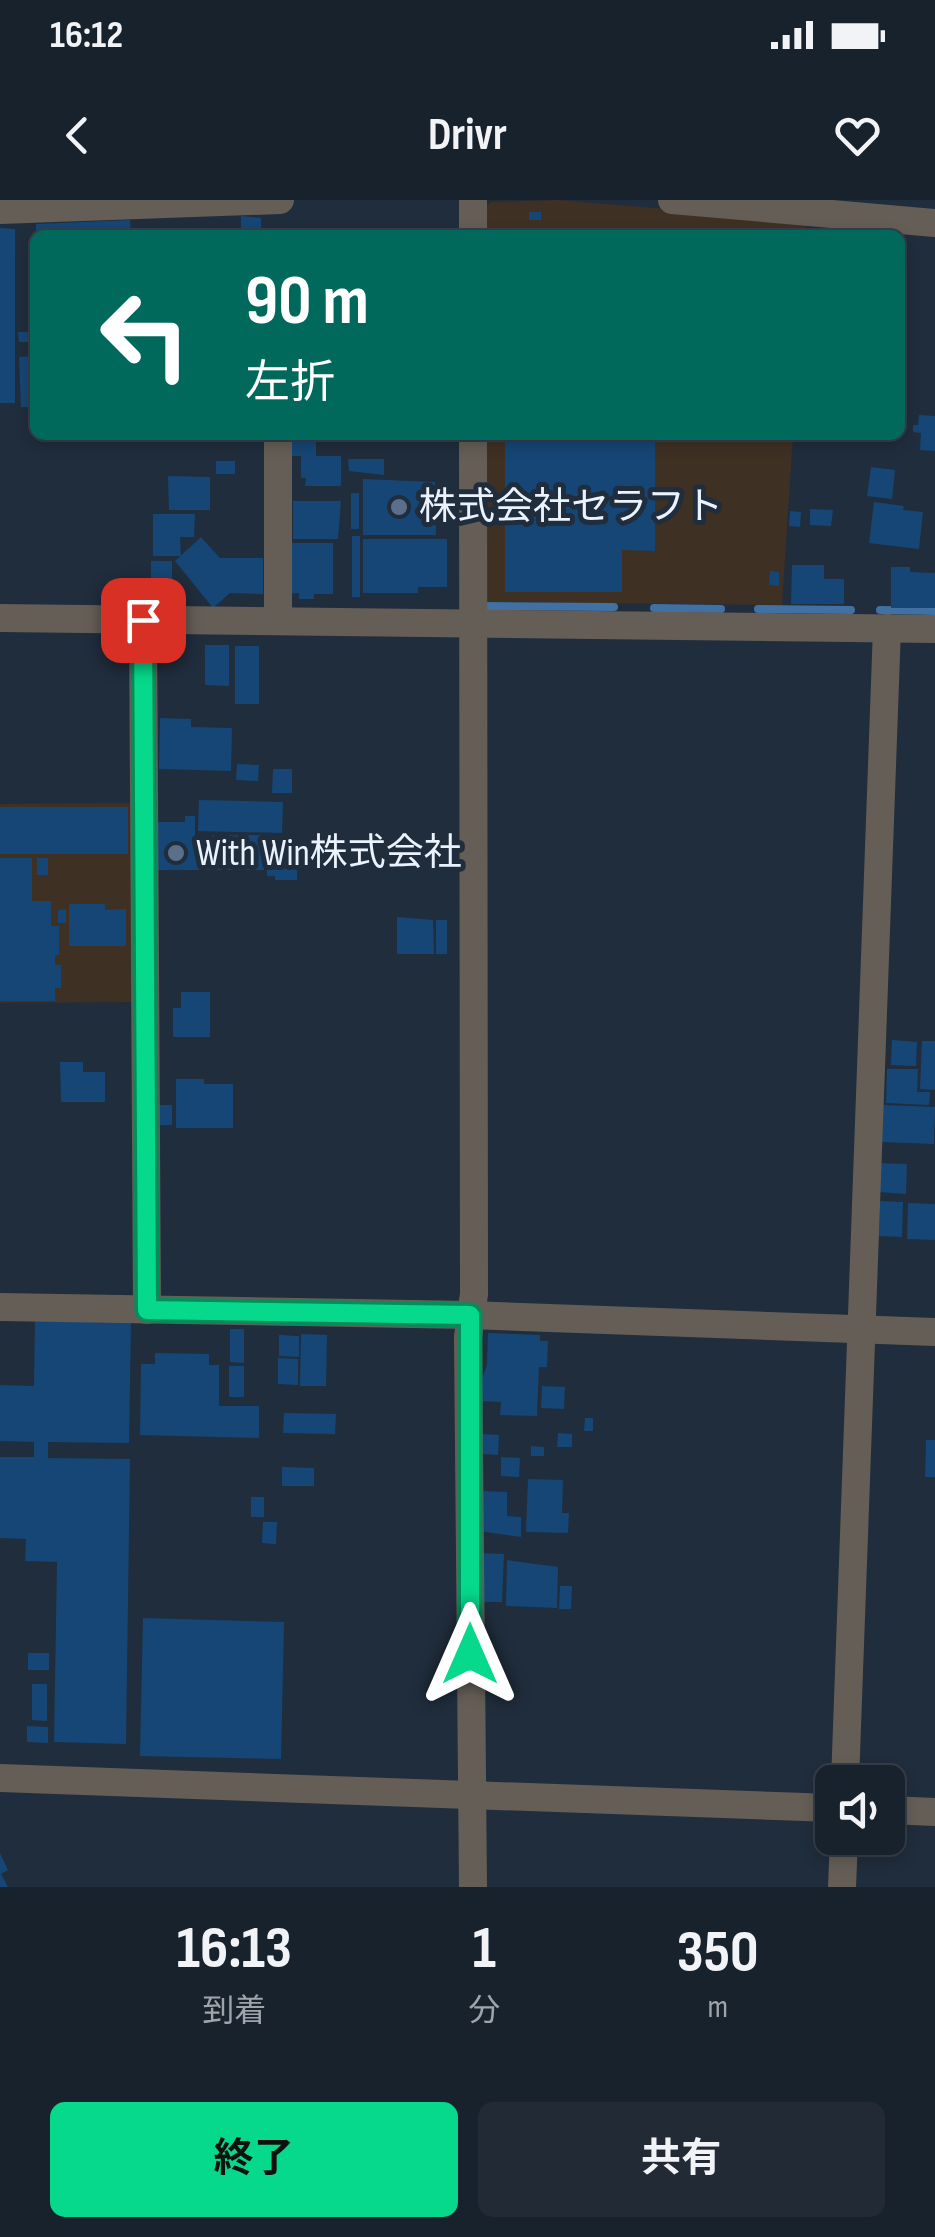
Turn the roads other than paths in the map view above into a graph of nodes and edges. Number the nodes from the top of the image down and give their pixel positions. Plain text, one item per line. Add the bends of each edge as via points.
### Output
1 (280, 200) edge
2 (473, 200) edge
3 (672, 200) edge
4 (800, 206) edge
5 (0, 210) edge
6 (935, 222) edge
7 (473, 230) edge
8 (278, 440) edge
9 (473, 440) edge
10 (0, 618) edge
11 (143, 620) junction
12 (278, 621) junction
13 (473, 624) junction
14 (887, 628) junction
15 (935, 629) edge
16 (0, 1307) edge
17 (147, 1310) junction
18 (470, 1315) junction
19 (862, 1330) junction
20 (935, 1332) edge
21 (847, 1765) edge
22 (0, 1778) edge
23 (472, 1795) junction
24 (815, 1807) edge
25 (905, 1811) edge
26 (935, 1812) edge
27 (843, 1855) edge
28 (473, 1887) edge
29 (842, 1887) edge

1 - 5 street
2 - 7 street
3 - 4 street
4 - 6 street
8 - 12 street
9 - 13 street
10 - 11 street
11 - 12 street
11 - 17 street
12 - 13 street
13 - 14 street
13 - 18 street
14 - 15 street
14 - 19 street
16 - 17 street
17 - 18 street
18 - 19 street
18 - 23 street
19 - 20 street
19 - 21 street
22 - 23 street
23 - 24 street
23 - 28 street
25 - 26 street
27 - 29 street

